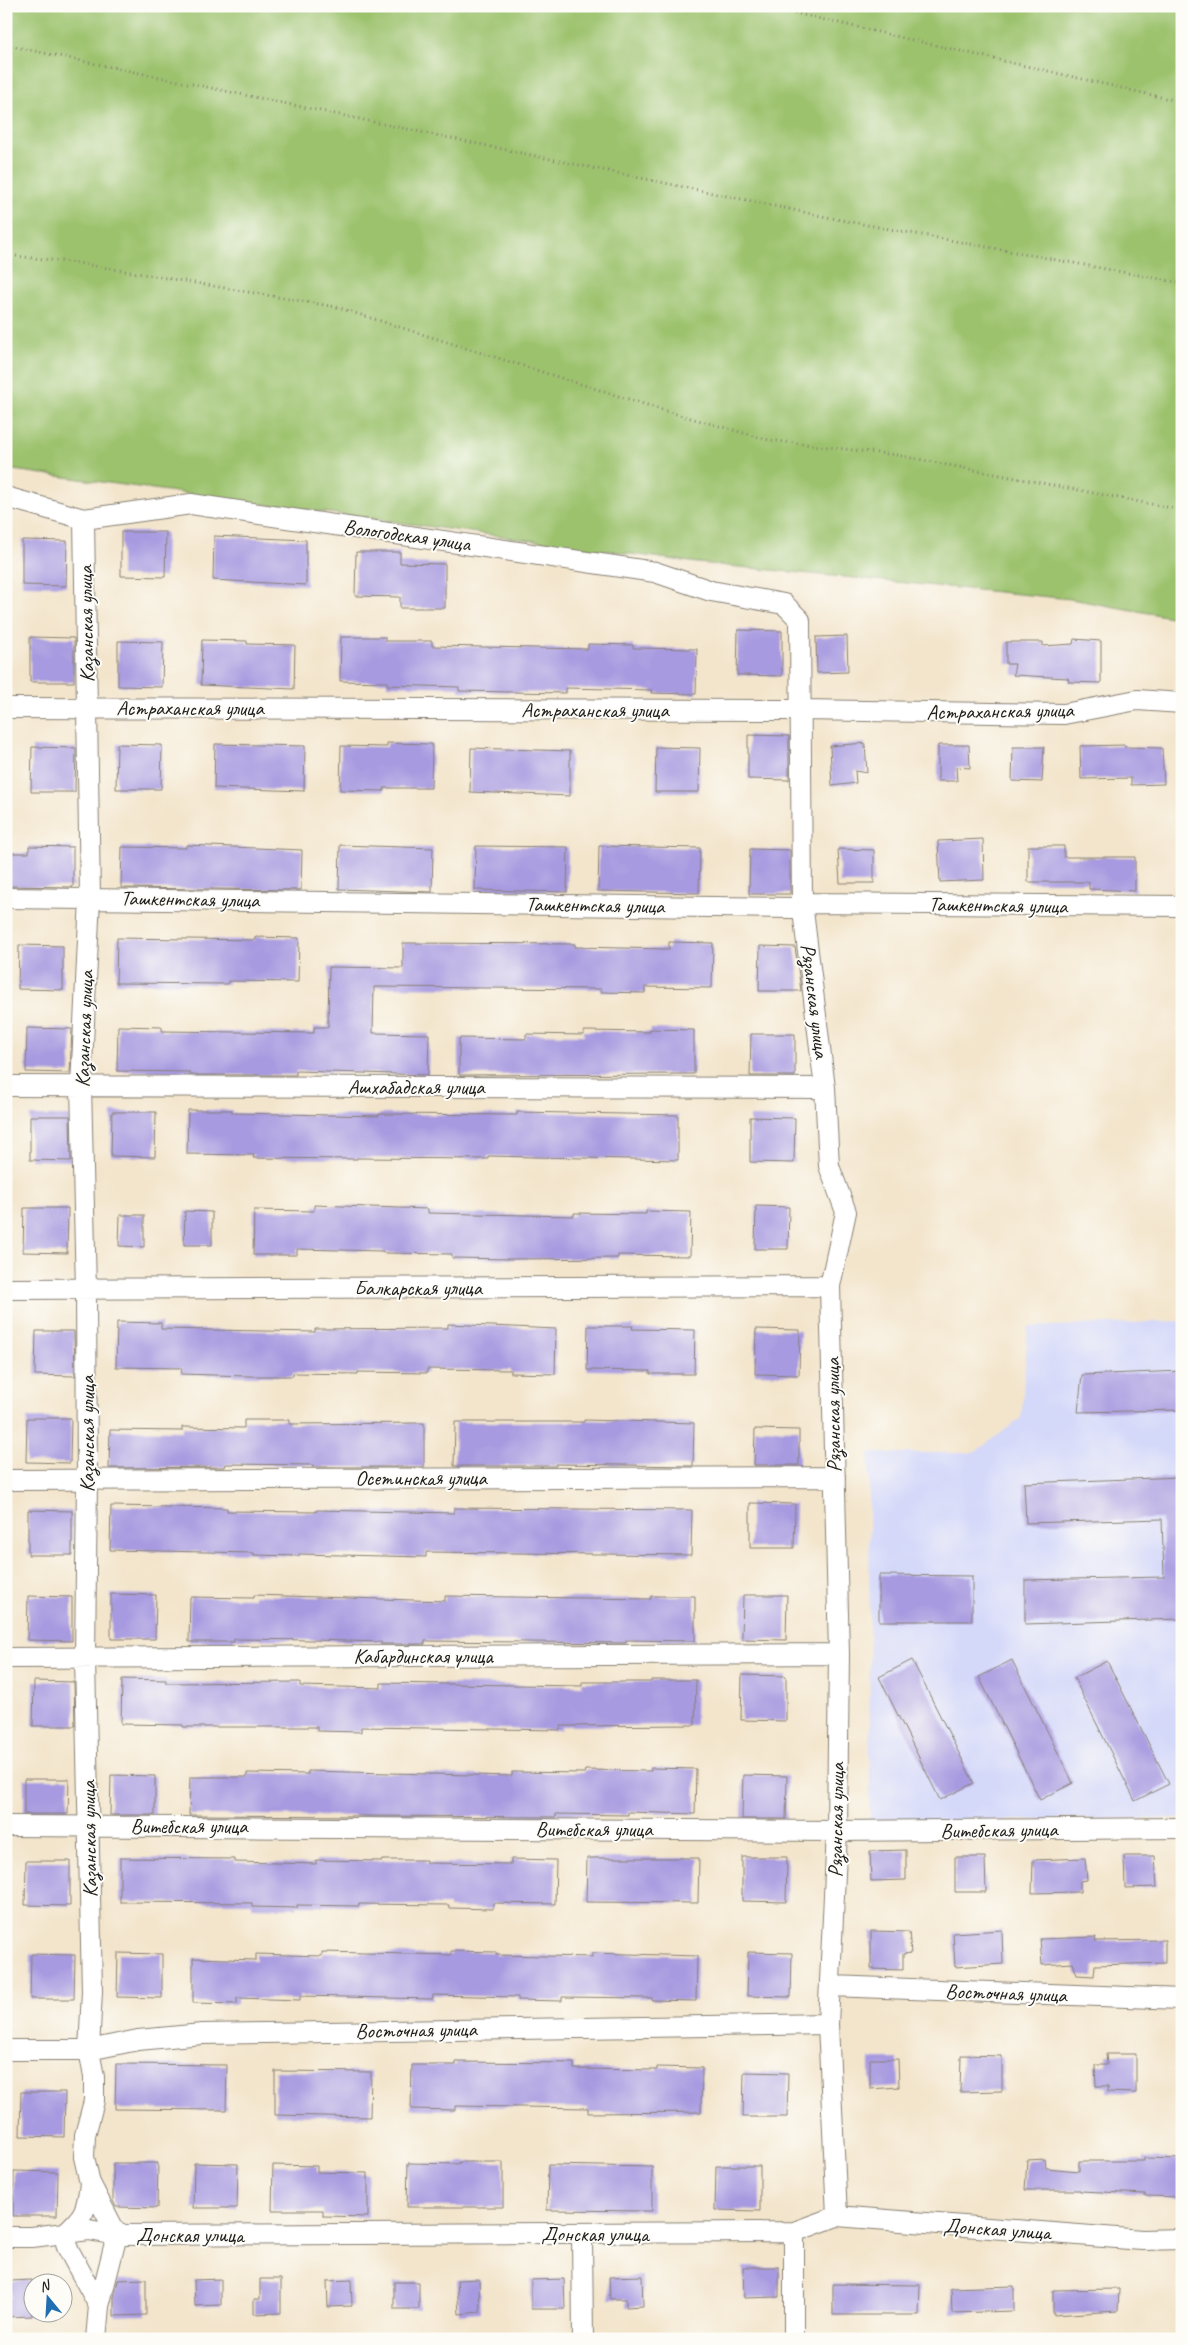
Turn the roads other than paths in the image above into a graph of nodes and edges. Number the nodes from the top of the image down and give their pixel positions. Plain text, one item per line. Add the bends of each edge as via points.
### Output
1 (6, 497) edge
2 (84, 519) junction
3 (800, 620) joint
4 (1182, 703) edge
5 (6, 708) edge
6 (88, 708) junction
7 (802, 710) junction
8 (6, 898) edge
9 (90, 898) junction
10 (802, 903) junction
11 (1182, 906) edge
12 (6, 1086) edge
13 (81, 1086) junction
14 (825, 1088) junction
15 (830, 1286) junction
16 (6, 1289) edge
17 (86, 1290) junction
18 (835, 1477) junction
19 (88, 1479) junction
20 (6, 1480) edge
21 (839, 1654) junction
22 (6, 1658) edge
23 (85, 1658) junction
24 (6, 1826) edge
25 (89, 1826) junction
26 (1182, 1828) edge
27 (837, 1831) junction
28 (831, 1986) junction
29 (1182, 1999) edge
30 (828, 2024) junction
31 (6, 2050) edge
32 (89, 2050) junction
33 (90, 2183) junction
34 (837, 2216) junction
35 (794, 2232) junction
36 (64, 2234) junction
37 (582, 2234) junction
38 (116, 2235) junction
39 (6, 2237) edge
40 (1182, 2239) edge
41 (99, 2306) junction
42 (96, 2339) edge
43 (583, 2339) edge
44 (794, 2339) edge

1 - 2 street, Вологодская улица
2 - 3 street, Вологодская улица via 191,504 654,572 711,591 784,604
2 - 6 street, Казанская улица
3 - 7 street, Рязанская улица
4 - 7 street, Астраханская улица via 1137,700 1064,714
5 - 6 street, Астраханская улица
6 - 7 street, Астраханская улица
6 - 9 street, Казанская улица
7 - 10 street, Рязанская улица
8 - 9 street, Ташкентская улица
9 - 10 street, Ташкентская улица via 793,908
9 - 13 street, Казанская улица
10 - 11 street, Ташкентская улица
10 - 14 street, Рязанская улица
12 - 13 street, Ашхабадская улица
13 - 14 street, Ашхабадская улица
13 - 17 street, Казанская улица
14 - 15 street, Рязанская улица via 829,1166 846,1212
15 - 17 street, Балкарская улица
15 - 18 street, Рязанская улица
16 - 17 street, Балкарская улица
17 - 19 street, Казанская улица
18 - 19 street, Осетинская улица
18 - 21 street, Рязанская улица
19 - 20 street, Осетинская улица
19 - 23 street, Казанская улица
21 - 23 street, Кабардинская улица
21 - 27 street, Рязанская улица
22 - 23 street, Кабардинская улица
23 - 25 street, Казанская улица
24 - 25 street, Витебская улица
25 - 27 street, Витебская улица
25 - 32 street, Казанская улица via 92,1992
26 - 27 street, Витебская улица
27 - 28 street, Рязанская улица
28 - 29 street, Восточная улица
28 - 30 street, Рязанская улица
30 - 32 street, Восточная улица via 202,2034 138,2040
30 - 34 street, Рязанская улица
31 - 32 street, Восточная улица
32 - 33 street, Казанская улица via 94,2101 85,2135 84,2157
33 - 36 street via 88,2203 81,2219
33 - 38 street, Казанская улица
34 - 35 street, Донская улица
34 - 40 street, Донская улица via 1142,2240
35 - 37 street, Донская улица
35 - 44 street
36 - 38 street, Донская улица via 89,2230
36 - 39 street, Донская улица
36 - 41 street via 67,2247
37 - 38 street, Донская улица
37 - 43 street
38 - 41 street
41 - 42 street

